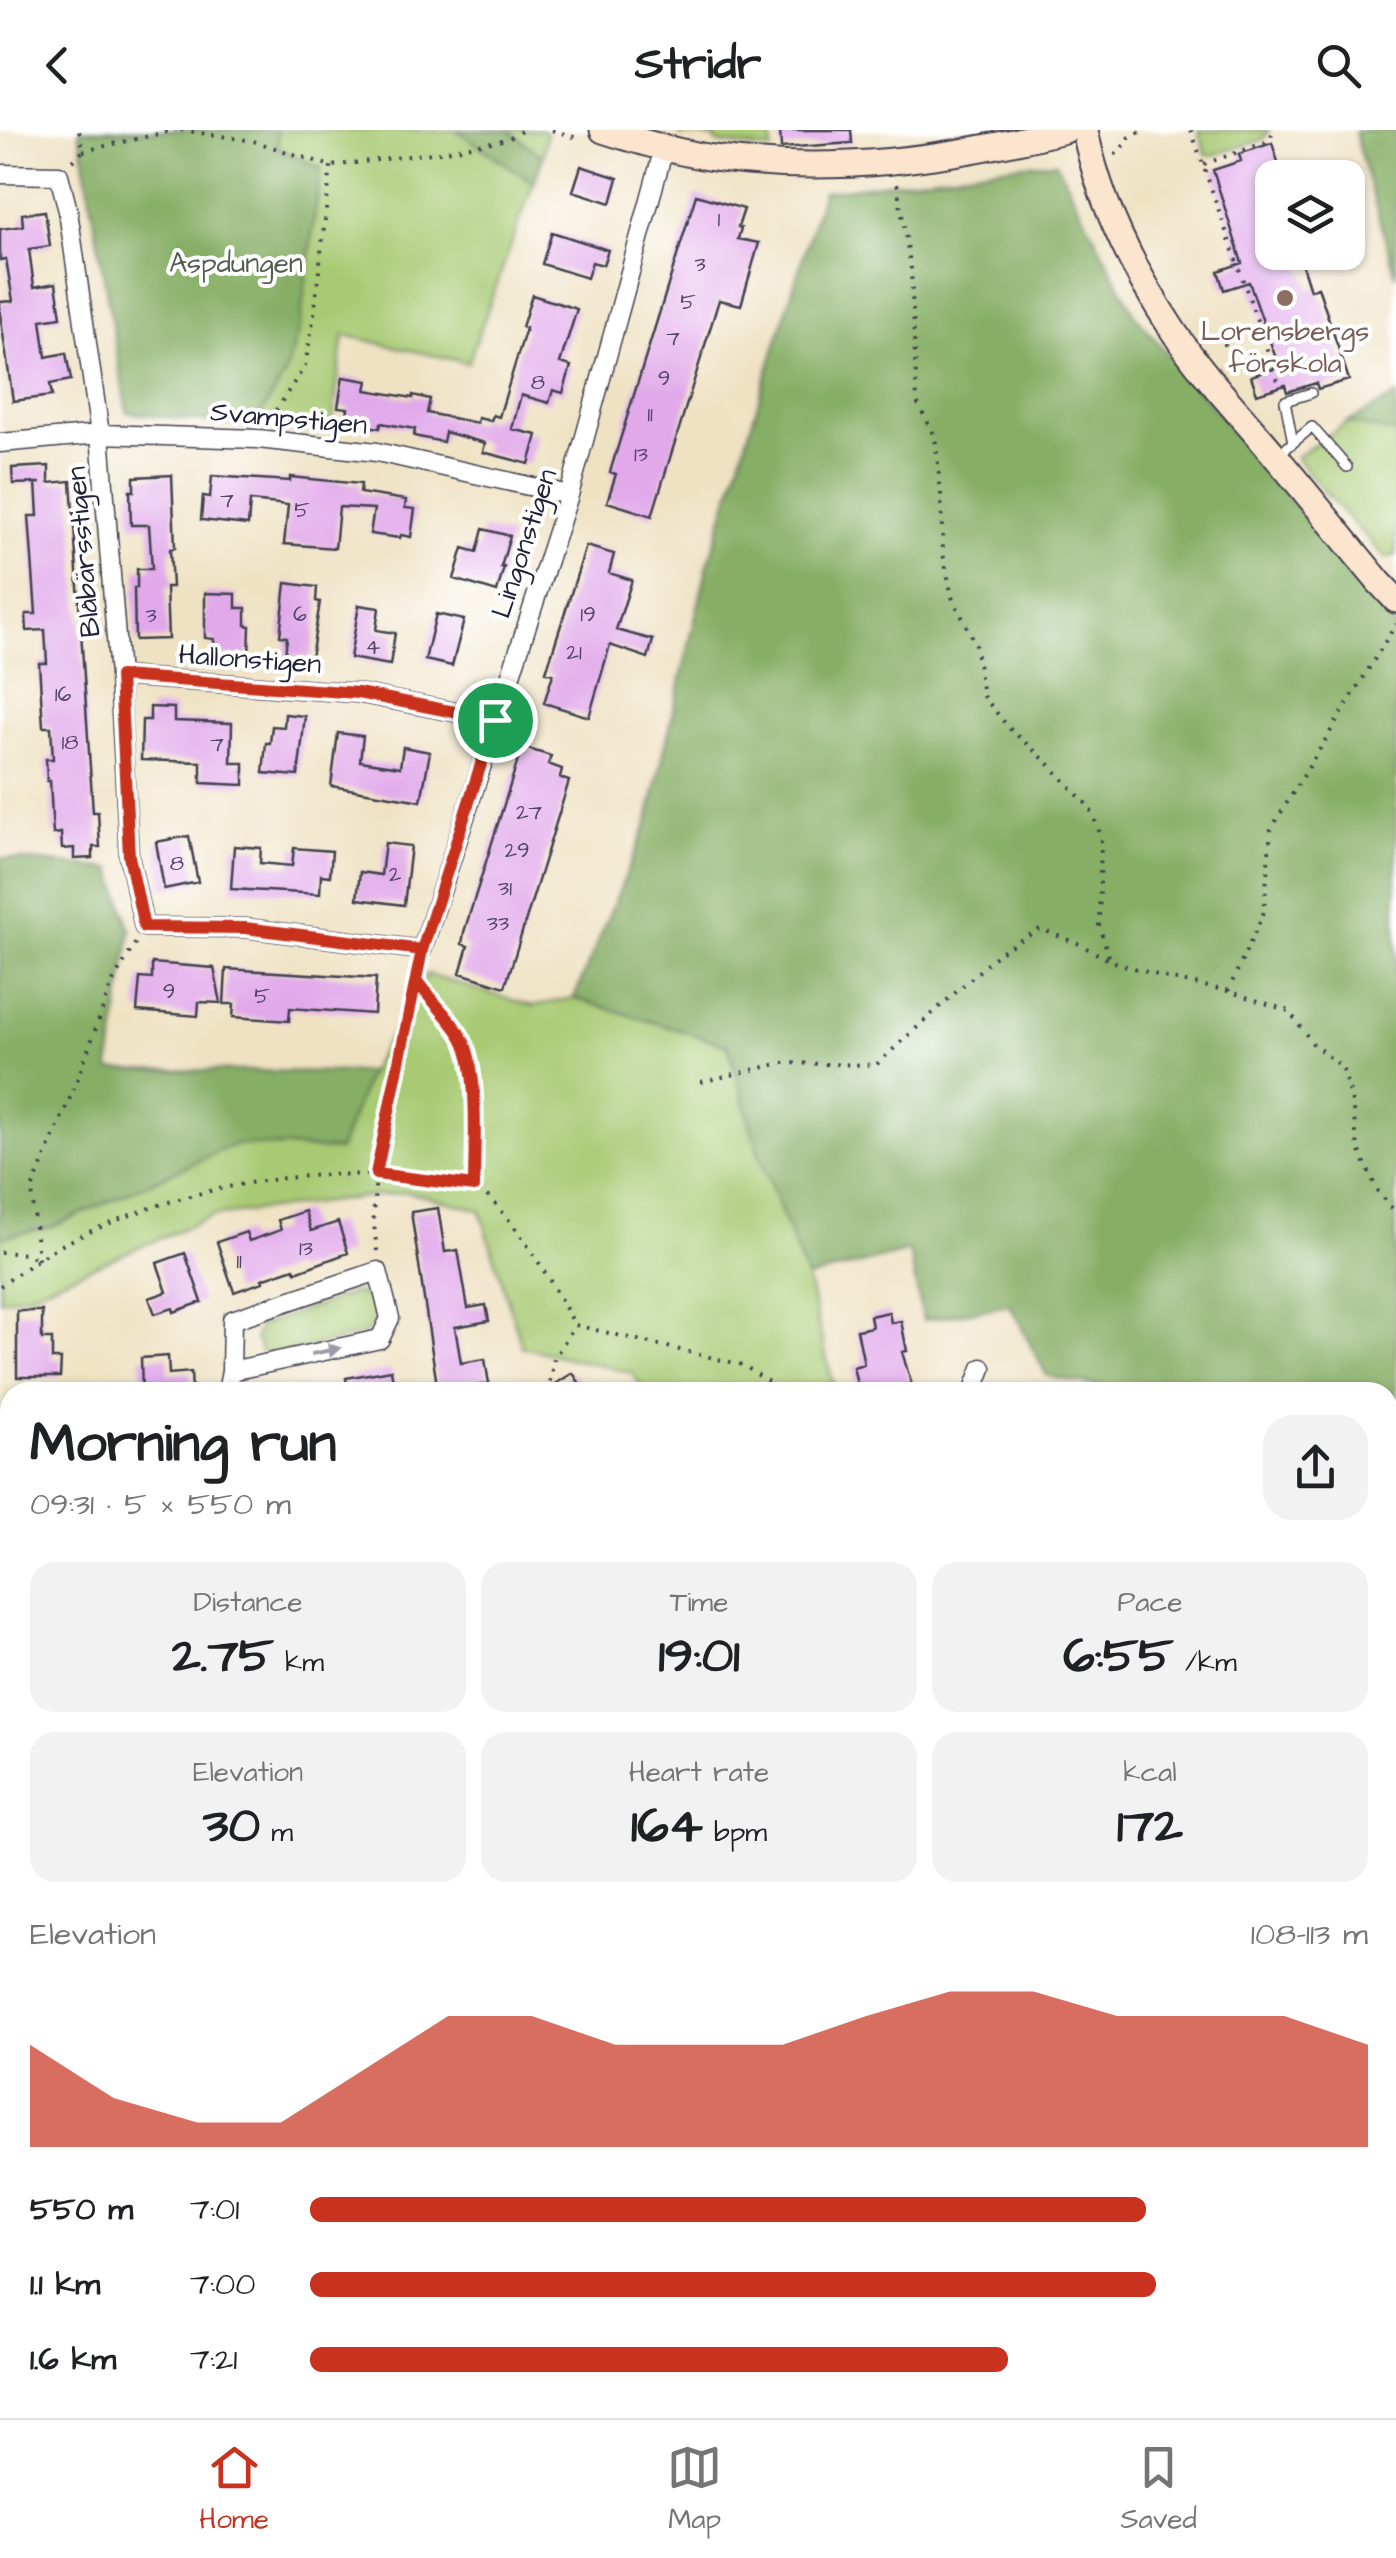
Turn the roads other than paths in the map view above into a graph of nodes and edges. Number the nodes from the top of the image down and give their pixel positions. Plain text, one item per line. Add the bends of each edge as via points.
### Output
1 (603, 130) edge
2 (1065, 130) edge
3 (1085, 130) edge
4 (664, 148) junction
5 (0, 174) edge
6 (1311, 393) dead end
7 (100, 434) junction
8 (0, 443) edge
9 (1285, 450) junction
10 (1346, 467) dead end
11 (569, 495) junction
12 (1390, 585) edge
13 (120, 676) junction
14 (495, 720) junction
15 (422, 950) joint
16 (982, 1368) dead end
17 (230, 1371) junction
18 (228, 1382) edge
19 (977, 1382) edge

1 - 4 street
2 - 4 street via 870,164 786,165
3 - 9 street via 1122,244 1174,333 1200,368
4 - 11 street, Lingonstigen
5 - 7 street, Blåbärsstigen via 59,175
6 - 9 lane via 1285,401
7 - 8 street, Svampstigen
7 - 11 street, Svampstigen via 258,439 376,452
7 - 13 street, Blåbärsstigen
9 - 10 lane via 1312,427
9 - 12 street
11 - 14 street, Lingonstigen
13 - 14 street, Hallonstigen via 358,693
13 - 15 street, Blåbärsstigen via 129,856 144,927 245,928
14 - 15 street, Lingonstigen
16 - 19 street
17 -> 17 street via 380,1340 390,1318 378,1271 232,1320
17 - 18 street

